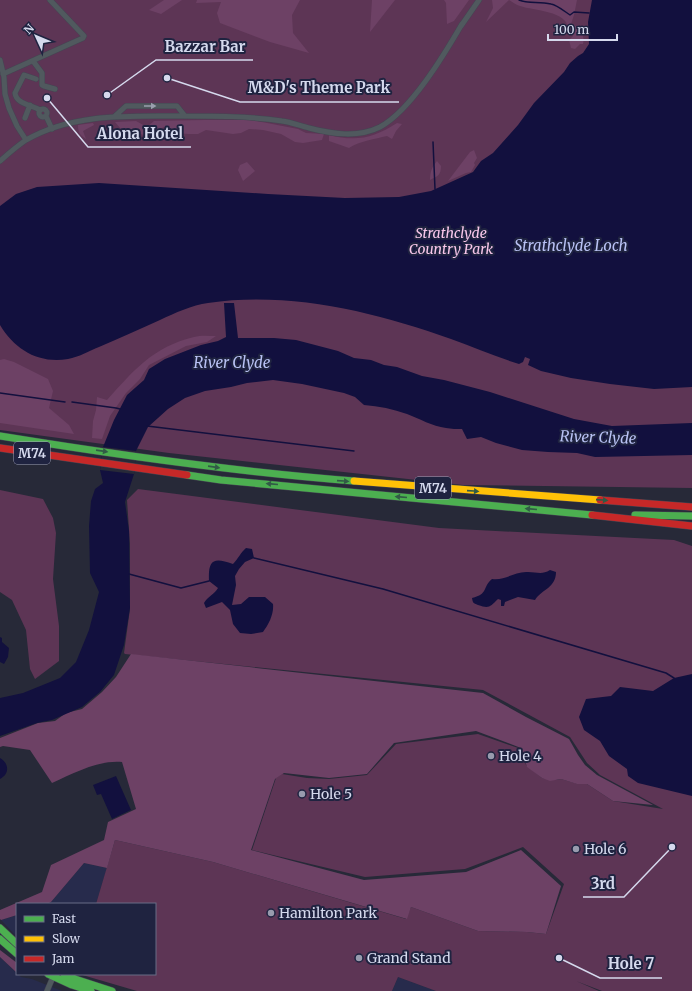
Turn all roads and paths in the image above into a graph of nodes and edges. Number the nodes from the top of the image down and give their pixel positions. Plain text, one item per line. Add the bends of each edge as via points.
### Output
1 (50, 0) edge
2 (479, 0) edge
3 (462, 24) junction
4 (0, 60) edge
5 (33, 60) junction
6 (3, 74) junction
7 (36, 79) dead end
8 (55, 89) dead end
9 (30, 105) junction
10 (399, 113) junction
11 (115, 116) junction
12 (185, 116) junction
13 (25, 118) dead end
14 (52, 129) junction
15 (26, 140) junction
16 (0, 160) edge
17 (0, 436) edge
18 (0, 448) edge
19 (692, 507) edge
20 (569, 513) junction
21 (692, 516) edge
22 (692, 526) edge
23 (0, 928) edge
24 (0, 939) edge
25 (16, 943) edge
26 (16, 953) edge
27 (50, 975) edge
28 (66, 975) edge
29 (47, 991) edge
30 (91, 991) edge
31 (112, 991) edge

1 - 5 street via 84,37
2 - 3 street
3 - 10 street
3 - 10 street
4 - 6 street
5 - 6 street
5 - 8 street via 42,73 42,84
6 - 15 street via 5,94
7 - 9 street via 24,75 15,93 16,98
9 - 13 street
9 - 14 street via 46,110
10 - 12 street via 378,127 348,134 254,117
11 - 12 street
11 -> 12 street via 126,106 177,106
11 - 14 street via 69,123
14 - 15 street
15 - 16 street
17 -> 19 main road, M74 via 288,476
20 -> 18 main road, M74 via 221,480
20 - 21 main road, M74
20 - 22 main road
23 - 25 main road
24 - 26 main road
27 - 29 street
27 - 30 main road
28 - 31 main road

